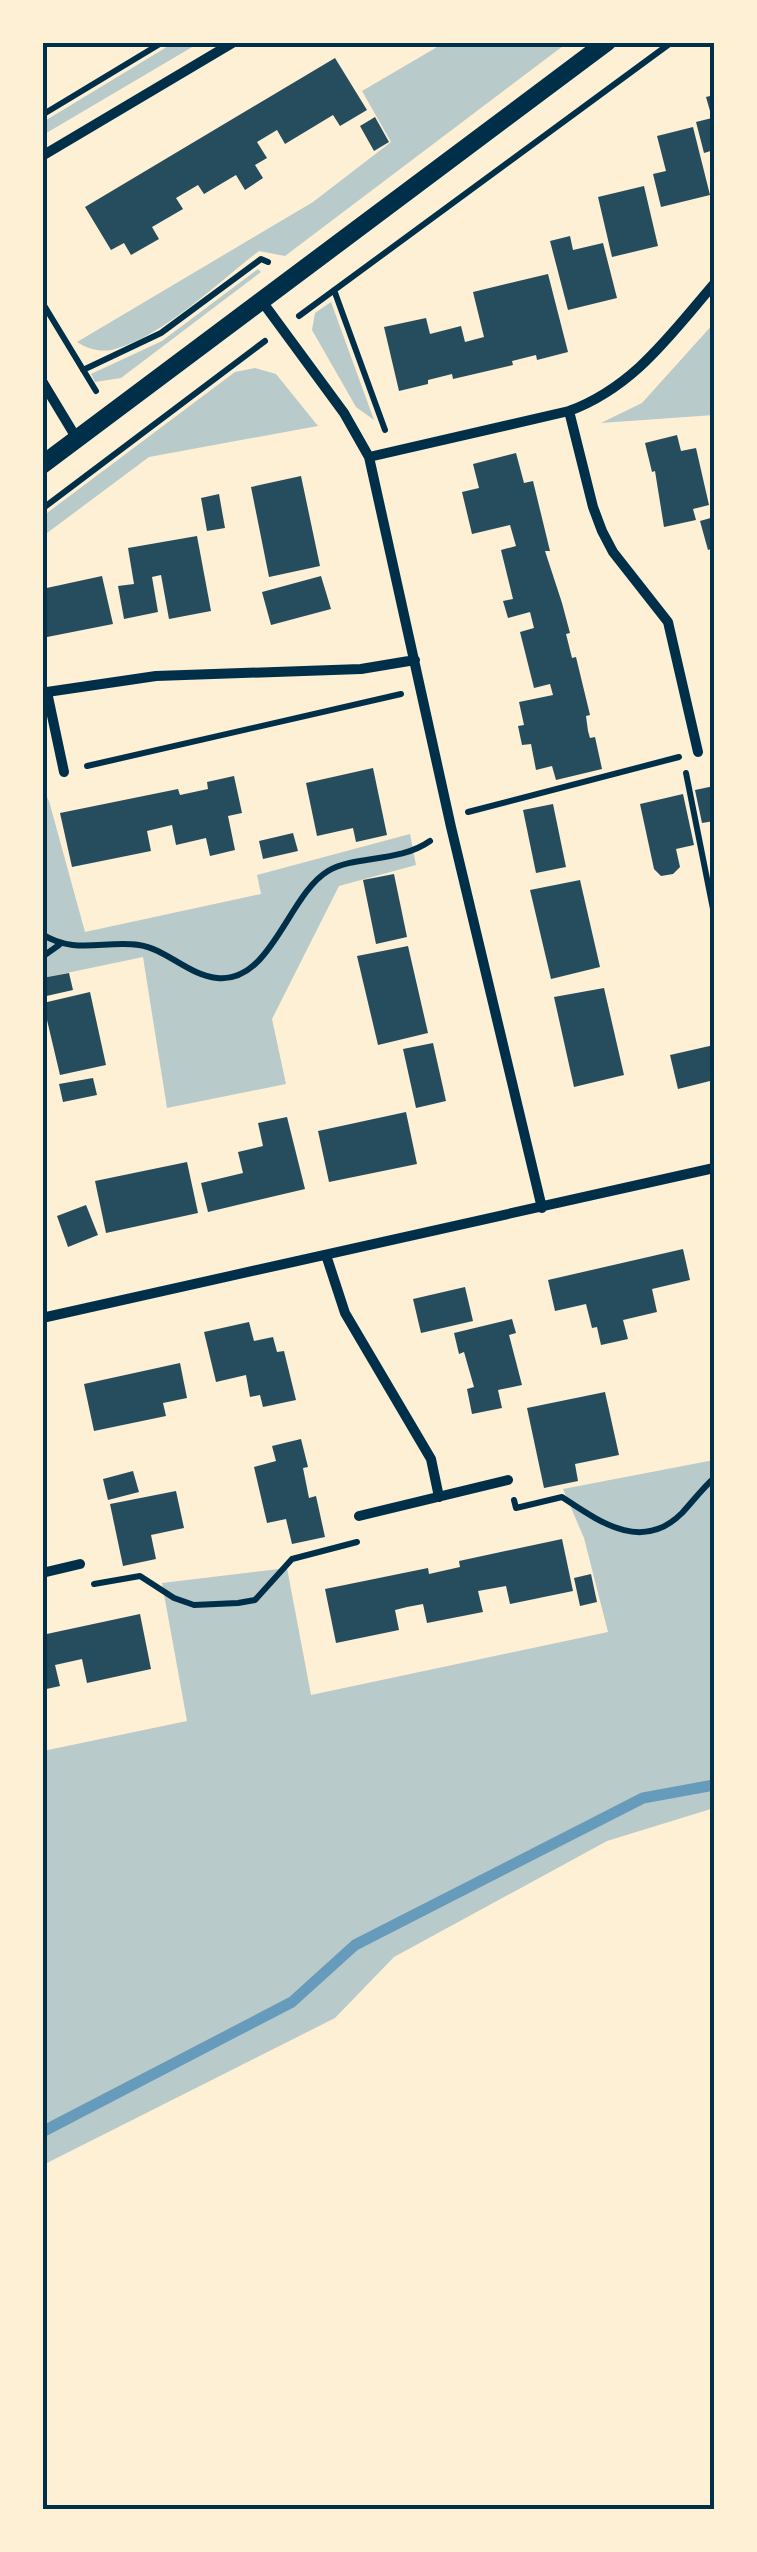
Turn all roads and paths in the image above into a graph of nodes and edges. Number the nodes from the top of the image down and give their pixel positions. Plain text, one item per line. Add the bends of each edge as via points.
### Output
1 (163, 42) edge
2 (234, 42) edge
3 (607, 42) edge
4 (672, 42) edge
5 (42, 115) edge
6 (42, 156) edge
7 (296, 274) junction
8 (714, 284) edge
9 (334, 290) junction
10 (261, 300) junction
11 (42, 302) edge
12 (282, 328) junction
13 (83, 370) junction
14 (42, 381) edge
15 (568, 412) junction
16 (110, 414) junction
17 (77, 439) junction
18 (393, 452) junction
19 (369, 456) junction
20 (42, 465) edge
21 (42, 509) edge
22 (415, 660) junction
23 (421, 690) junction
24 (698, 752) dead end
25 (64, 772) joint
26 (450, 826) junction
27 (714, 914) edge
28 (42, 934) edge
29 (59, 945) junction
30 (42, 957) edge
31 (714, 1168) edge
32 (542, 1208) junction
33 (326, 1255) junction
34 (42, 1318) edge
35 (714, 1478) edge
36 (508, 1480) joint
37 (439, 1497) junction
38 (359, 1516) joint
39 (80, 1564) joint
40 (42, 1573) edge

1 - 5 path
2 - 6 street
3 - 7 street
4 - 9 path
7 - 10 street
7 - 13 path via 261,258 161,334
8 - 15 street via 634,375
9 - 12 path
9 - 18 path
10 - 12 street
10 - 16 street
11 - 13 path
12 - 19 street
12 - 21 path
13 - 16 path
14 - 17 street
15 - 18 street
15 - 24 street via 602,531 668,622
16 - 17 street
17 - 20 street
18 - 19 street
19 - 22 street
22 - 23 street
22 - 25 street via 156,676 47,692
23 - 25 path
23 - 26 street
26 - 27 path via 468,812 682,756
26 - 29 path via 416,851 330,870 253,967 232,976 197,973 141,945
26 - 32 street
28 - 29 path
29 - 30 path
31 - 32 street
32 - 33 street
33 - 34 street
33 - 37 street via 345,1313 431,1459
35 - 36 path via 660,1529 628,1534 562,1497 516,1508
36 - 37 street
37 - 38 street
38 - 39 path via 362,1540 292,1558 254,1600 238,1603 194,1605 140,1576 85,1586
39 - 40 street

